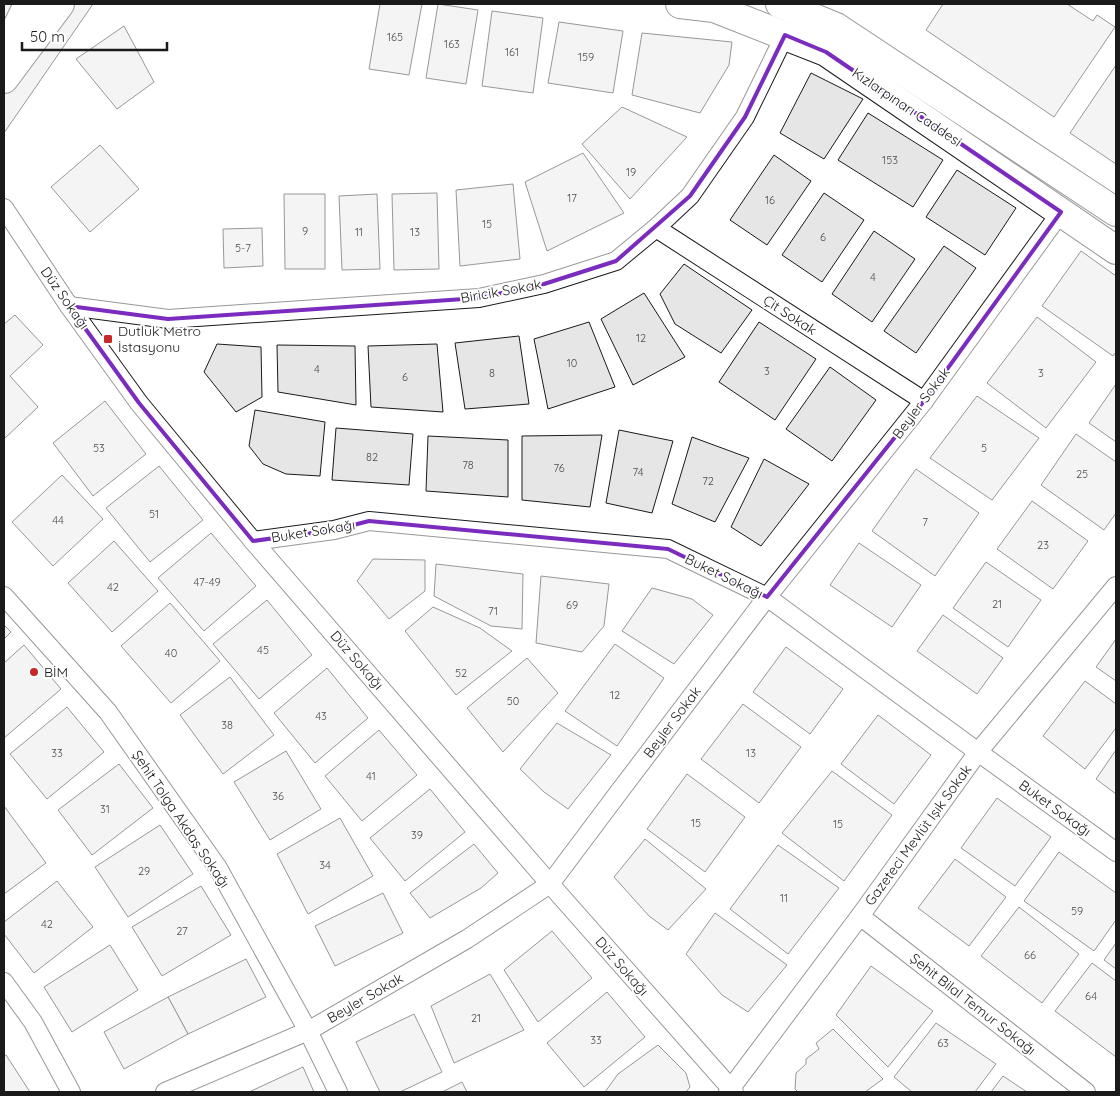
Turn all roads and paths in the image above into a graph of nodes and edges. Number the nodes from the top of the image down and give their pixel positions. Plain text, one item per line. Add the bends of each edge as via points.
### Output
1 (28, 4) edge
2 (60, 4) edge
3 (680, 4) edge
4 (785, 5) edge
5 (785, 35) junction
6 (4, 44) edge
7 (4, 79) edge
8 (4, 208) edge
9 (1061, 212) junction
10 (1116, 212) edge
11 (656, 228) junction
12 (1116, 250) edge
13 (69, 306) junction
14 (924, 401) junction
15 (253, 540) junction
16 (1116, 586) edge
17 (4, 596) edge
18 (767, 597) junction
19 (978, 752) junction
20 (1116, 852) edge
21 (550, 884) junction
22 (860, 916) junction
23 (4, 982) edge
24 (308, 1031) junction
25 (731, 1091) edge
26 (71, 1092) edge
27 (165, 1092) edge
28 (338, 1092) edge
29 (1086, 1092) edge

1 - 6 main road
2 - 7 main road
3 - 5 main road, Kızlarpınarı Caddesi via 714,8
4 - 10 main road, Kızlarpınarı Caddesi via 836,26
5 - 9 main road, Kızlarpınarı Caddesi via 826,52
5 - 11 street, Biricik Sokak via 745,117 690,196
8 - 13 street, Düz Sokağı
9 - 12 main road, Kızlarpınarı Caddesi
9 - 14 street, Beyler Sokak
11 - 13 street, Biricik Sokak via 616,261 544,284 479,298 168,319
11 - 14 street, Çit Sokak
13 - 15 street, Düz Sokağı via 140,403
14 - 18 street, Beyler Sokak
15 - 18 street, Buket Sokağı via 334,530 368,521 668,549
15 - 21 street, Düz Sokağı
16 - 19 street, Gazeteci Mevlüt Işık Sokak
17 - 24 street, Şehit Tolga Akdaş Sokağı via 108,712 218,868
18 - 19 street, Buket Sokağı
18 - 21 street, Beyler Sokak
19 - 20 street, Buket Sokağı
19 - 22 street, Gazeteci Mevlüt Işık Sokak
21 - 24 street, Beyler Sokak via 467,939
21 - 25 street, Düz Sokağı
22 - 25 street, Gazeteci Mevlüt Işık Sokak
22 - 29 street, Şehit Bilal Temur Sokağı
23 - 26 street via 33,1022
24 - 27 street, Beyler Sokak
24 - 28 street, Şehit Tolga Akdaş Sokağı

